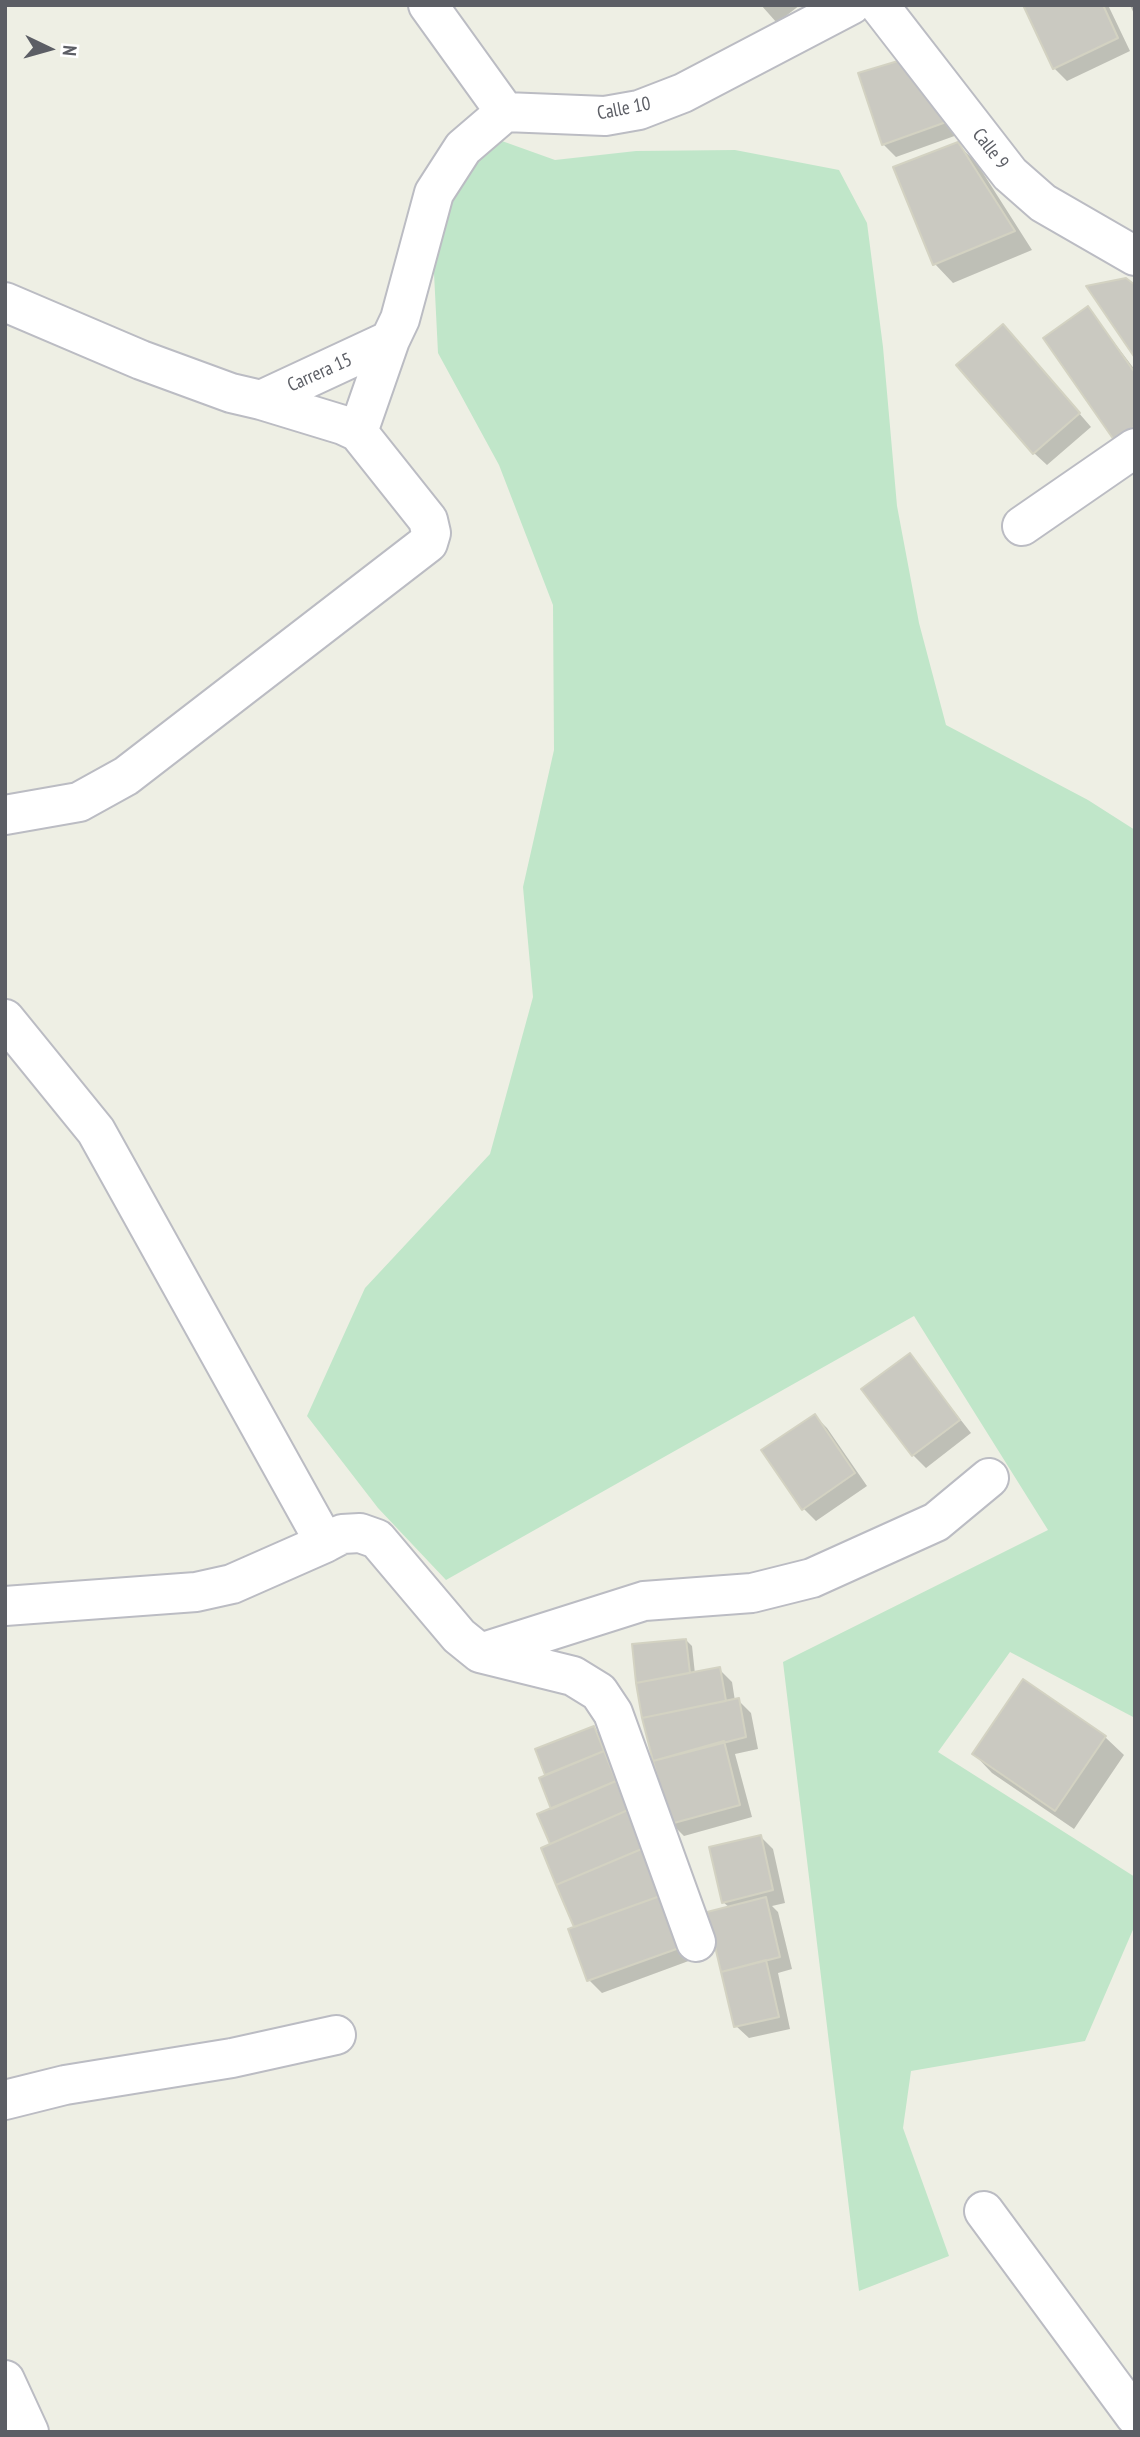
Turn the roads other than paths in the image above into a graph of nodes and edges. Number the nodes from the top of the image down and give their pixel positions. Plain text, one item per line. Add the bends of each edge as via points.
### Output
1 (428, 5) edge
2 (851, 5) edge
3 (879, 5) edge
4 (505, 112) junction
5 (1135, 256) edge
6 (5, 302) edge
7 (390, 340) junction
8 (261, 400) junction
9 (358, 432) junction
10 (1135, 448) edge
11 (1022, 526) dead end
12 (5, 815) edge
13 (8, 1029) edge
14 (989, 1478) dead end
15 (325, 1543) junction
16 (5, 1606) edge
17 (480, 1653) junction
18 (696, 1941) dead end
19 (337, 2035) dead end
20 (5, 2100) edge
21 (984, 2211) dead end
22 (5, 2380) edge
23 (1135, 2416) edge
24 (29, 2432) edge

1 - 4 street
2 - 4 street, Calle 10 via 683,93 639,110 605,116
3 - 5 street, Calle 9 via 1010,174 1043,203
4 - 7 street via 463,148 434,193 400,319
6 - 8 street via 141,360
7 - 8 street, Carrera 15
7 - 9 street
8 - 9 street
9 - 12 street via 428,520 428,544 125,776 79,802
10 - 11 street
13 - 15 street via 96,1131
14 - 17 street via 936,1522 812,1578 752,1593 644,1601
15 - 16 street via 232,1584
15 - 17 street via 342,1534 360,1533 377,1539 459,1636
17 - 18 street via 573,1676 598,1692 613,1713
19 - 20 street
21 - 23 street
22 - 24 street

